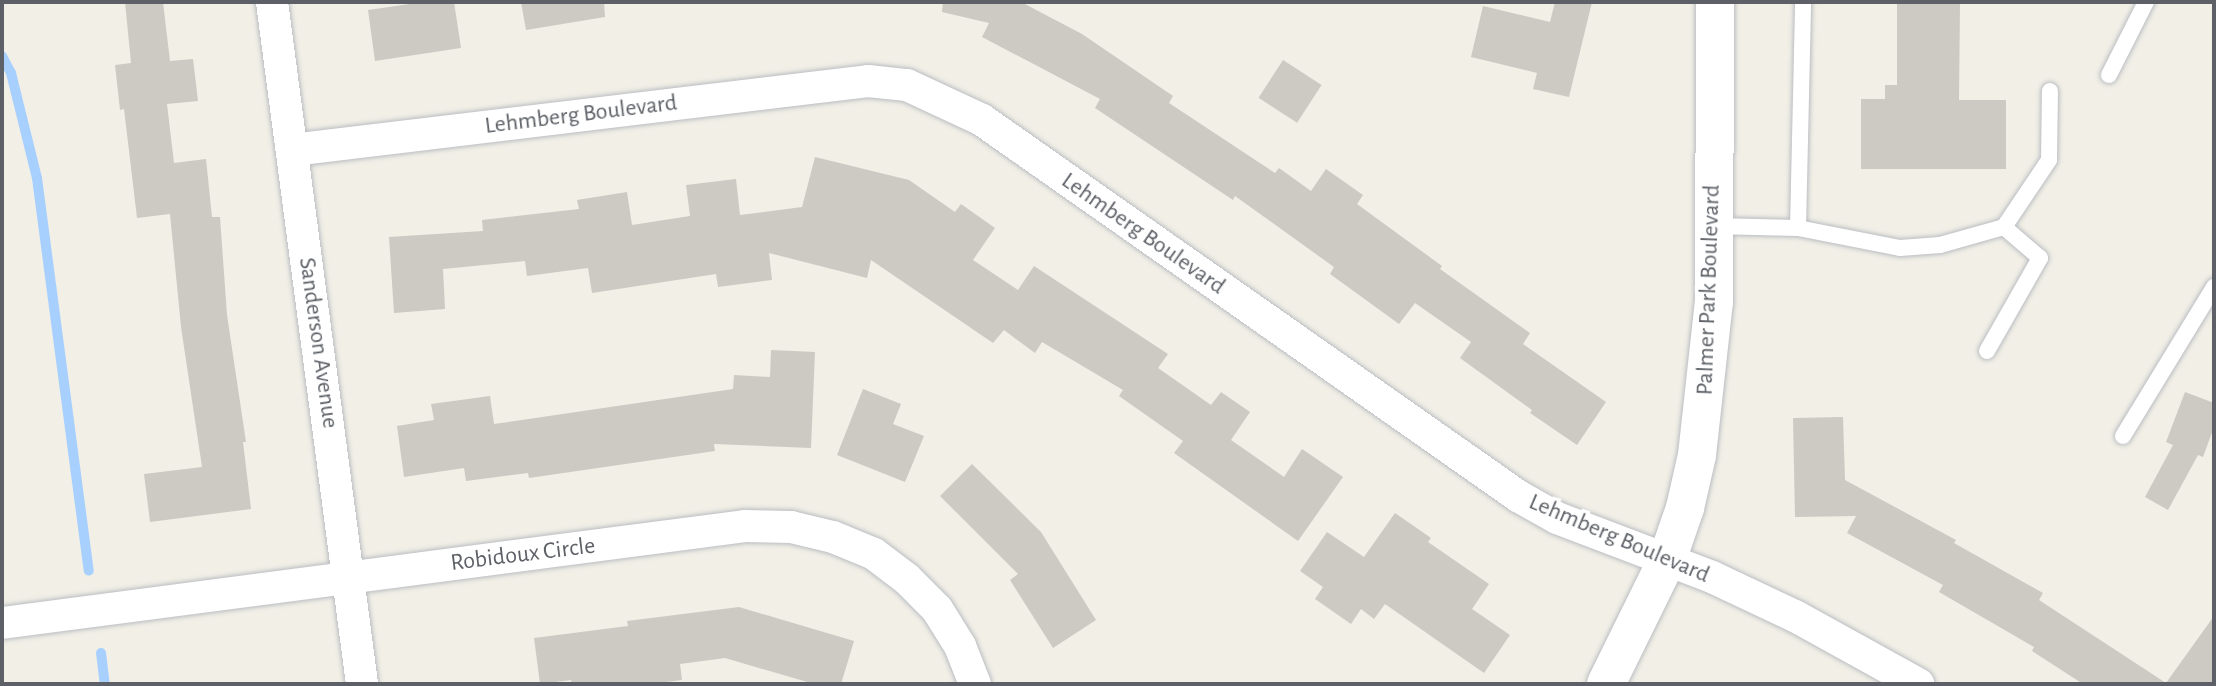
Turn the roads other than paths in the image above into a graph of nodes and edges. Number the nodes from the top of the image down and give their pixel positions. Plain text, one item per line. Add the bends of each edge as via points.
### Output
1 (272, 2) edge
2 (1715, 2) edge
3 (1803, 2) edge
4 (2146, 2) edge
5 (2109, 75) dead end
6 (2050, 92) dead end
7 (292, 150) junction
8 (1714, 226) junction
9 (2004, 227) junction
10 (1798, 228) junction
11 (2214, 287) edge
12 (1987, 351) dead end
13 (2123, 436) dead end
14 (1667, 560) junction
15 (349, 578) junction
16 (2, 623) edge
17 (362, 684) edge
18 (975, 684) edge
19 (1606, 684) edge
20 (1918, 684) edge

1 - 7 street, Sanderson Avenue
2 - 8 main road, Palmer Park Boulevard
3 - 10 lane
4 - 5 lane
6 - 9 lane via 2049,160
7 - 14 street, Lehmberg Boulevard via 868,81 907,85 982,120 1482,474 1557,517
7 - 15 street, Sanderson Avenue
8 - 10 lane
8 - 14 main road, Palmer Park Boulevard via 1714,302 1705,401 1685,508
9 - 10 lane via 1940,245 1900,248
9 - 12 lane via 2040,258
11 - 13 lane
14 - 19 main road, Palmer Park Boulevard
14 - 20 street, Lehmberg Boulevard via 1795,616
15 - 16 street, Robidoux Circle
15 - 17 street, Sanderson Avenue
15 - 18 street, Robidoux Circle via 745,526 790,527 833,537 874,554 907,579 937,609 961,646

